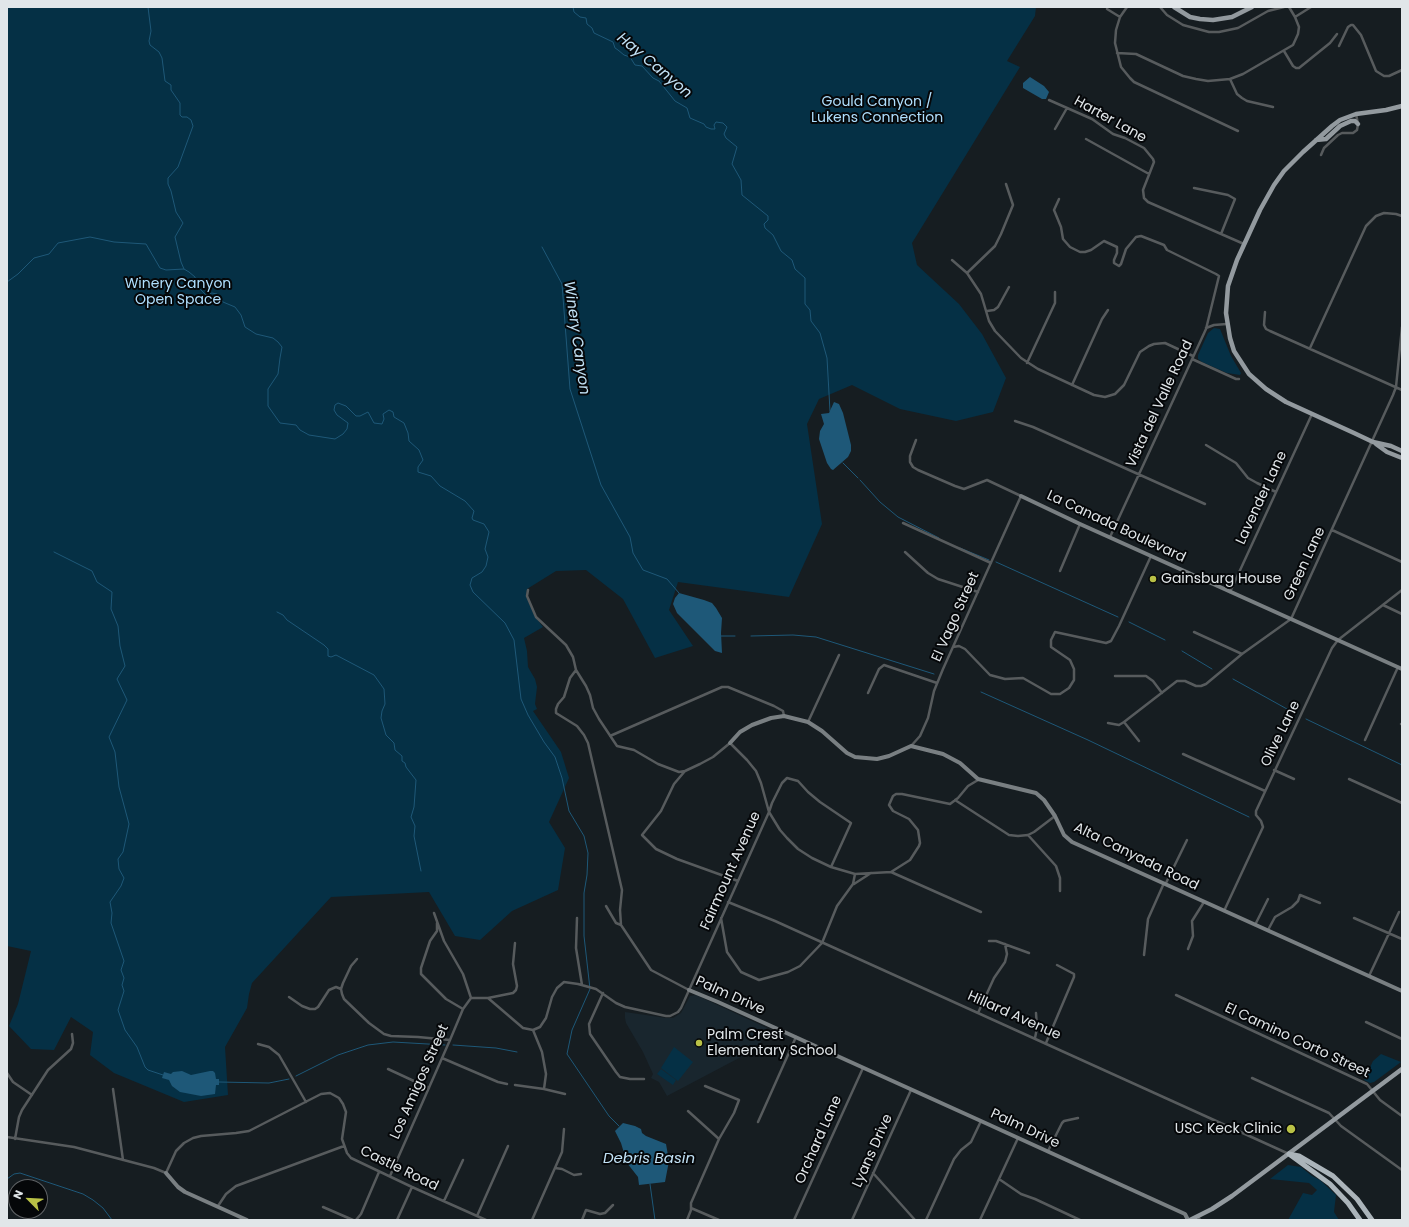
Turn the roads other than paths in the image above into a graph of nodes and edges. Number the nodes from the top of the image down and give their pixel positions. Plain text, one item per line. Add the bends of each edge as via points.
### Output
1 (1127, 7) edge
2 (1160, 7) edge
3 (1174, 7) edge
4 (1252, 7) edge
5 (1284, 7) edge
6 (1289, 7) edge
7 (1311, 7) edge
8 (1107, 9) dead end
9 (1120, 17) junction
10 (1295, 17) junction
11 (1337, 34) dead end
12 (1339, 46) dead end
13 (1284, 51) junction
14 (1117, 53) junction
15 (1402, 70) edge
16 (1230, 79) junction
17 (1049, 100) dead end
18 (1402, 106) edge
19 (1273, 107) dead end
20 (1067, 108) junction
21 (1356, 114) junction
22 (1358, 124) junction
23 (1055, 129) dead end
24 (1238, 131) dead end
25 (1086, 139) dead end
26 (1316, 140) junction
27 (1321, 155) dead end
28 (1149, 174) junction
29 (1006, 184) dead end
30 (1194, 188) dead end
31 (1059, 199) dead end
32 (1402, 216) edge
33 (1220, 234) junction
34 (1244, 244) junction
35 (952, 260) dead end
36 (967, 273) junction
37 (1009, 287) dead end
38 (1056, 292) dead end
39 (1108, 310) dead end
40 (987, 311) junction
41 (1265, 312) dead end
42 (1227, 324) junction
43 (1402, 327) edge
44 (1206, 329) junction
45 (1310, 348) junction
46 (1193, 356) junction
47 (1192, 359) junction
48 (1027, 363) junction
49 (1239, 379) dead end
50 (1072, 385) junction
51 (1396, 387) junction
52 (1402, 390) edge
53 (1312, 414) junction
54 (1015, 422) dead end
55 (916, 440) dead end
56 (1373, 442) junction
57 (1206, 445) dead end
58 (1402, 451) edge
59 (1402, 458) edge
60 (1139, 474) junction
61 (1276, 492) junction
62 (1021, 496) junction
63 (1205, 504) dead end
64 (903, 523) dead end
65 (1080, 524) junction
66 (1332, 530) junction
67 (1110, 537) junction
68 (905, 552) dead end
69 (1151, 556) junction
70 (1402, 562) edge
71 (991, 563) junction
72 (1060, 571) dead end
73 (528, 590) dead end
74 (1402, 590) edge
75 (978, 592) junction
76 (1230, 592) junction
77 (1383, 605) junction
78 (1402, 614) edge
79 (1291, 619) junction
80 (1194, 632) dead end
81 (1338, 640) junction
82 (953, 647) junction
83 (839, 654) dead end
84 (1242, 654) junction
85 (1400, 668) edge
86 (576, 670) junction
87 (1115, 676) dead end
88 (937, 683) junction
89 (868, 693) dead end
90 (1162, 693) junction
91 (784, 716) junction
92 (808, 722) junction
93 (1124, 722) junction
94 (1108, 723) dead end
95 (610, 736) junction
96 (1365, 740) dead end
97 (1140, 742) dead end
98 (730, 743) junction
99 (911, 746) junction
100 (1184, 754) dead end
101 (1274, 770) junction
102 (685, 771) junction
103 (978, 779) junction
104 (1294, 779) dead end
105 (1349, 779) dead end
106 (1265, 791) junction
107 (955, 800) junction
108 (1402, 803) edge
109 (769, 812) junction
110 (1055, 816) junction
111 (1028, 835) junction
112 (1187, 840) dead end
113 (830, 867) junction
114 (873, 872) junction
115 (891, 872) junction
116 (855, 874) junction
117 (738, 881) junction
118 (1165, 883) junction
119 (853, 884) junction
120 (1060, 890) dead end
121 (1268, 899) dead end
122 (728, 902) junction
123 (1204, 902) junction
124 (1320, 903) dead end
125 (606, 906) dead end
126 (1224, 910) junction
127 (981, 912) dead end
128 (1399, 912) dead end
129 (434, 913) dead end
130 (721, 917) junction
131 (577, 918) dead end
132 (1354, 918) dead end
133 (437, 923) junction
134 (621, 925) junction
135 (1255, 925) junction
136 (1268, 931) junction
137 (1389, 933) junction
138 (1402, 939) edge
139 (989, 941) dead end
140 (515, 943) dead end
141 (822, 943) junction
142 (1005, 944) junction
143 (1188, 949) dead end
144 (1029, 953) dead end
145 (1144, 955) dead end
146 (357, 959) dead end
147 (1057, 965) dead end
148 (1369, 976) junction
149 (582, 984) junction
150 (341, 989) junction
151 (689, 990) junction
152 (1402, 991) edge
153 (603, 992) junction
154 (1176, 995) dead end
155 (289, 997) dead end
156 (471, 998) junction
157 (488, 998) junction
158 (463, 1009) junction
159 (978, 1013) junction
160 (1036, 1013) dead end
161 (1366, 1022) dead end
162 (533, 1030) junction
163 (72, 1034) dead end
164 (796, 1037) junction
165 (1035, 1038) junction
166 (1402, 1039) edge
167 (450, 1040) junction
168 (1046, 1043) junction
169 (258, 1044) dead end
170 (442, 1058) junction
171 (863, 1068) junction
172 (388, 1069) dead end
173 (1402, 1069) edge
174 (7, 1073) edge
175 (1252, 1078) dead end
176 (644, 1079) dead end
177 (507, 1084) dead end
178 (515, 1085) dead end
179 (705, 1086) dead end
180 (429, 1088) junction
181 (114, 1089) dead end
182 (544, 1089) junction
183 (912, 1089) junction
184 (1373, 1091) junction
185 (565, 1094) dead end
186 (32, 1095) junction
187 (306, 1102) junction
188 (688, 1111) dead end
189 (1402, 1116) edge
190 (1078, 1118) dead end
191 (1335, 1120) junction
192 (981, 1121) junction
193 (758, 1122) dead end
194 (564, 1129) dead end
195 (7, 1137) edge
196 (16, 1138) junction
197 (1018, 1138) junction
198 (719, 1139) junction
199 (344, 1146) junction
200 (508, 1146) dead end
201 (1048, 1151) junction
202 (1289, 1154) junction
203 (123, 1160) junction
204 (463, 1160) dead end
205 (555, 1168) junction
206 (1402, 1170) edge
207 (379, 1172) junction
208 (166, 1173) junction
209 (873, 1173) junction
210 (581, 1174) dead end
211 (390, 1176) junction
212 (999, 1179) junction
213 (412, 1187) junction
214 (444, 1201) junction
215 (613, 1205) dead end
216 (218, 1206) junction
217 (324, 1207) dead end
218 (691, 1208) junction
219 (477, 1216) junction
220 (1199, 1218) edge
221 (247, 1220) edge
222 (353, 1220) edge
223 (356, 1220) edge
224 (397, 1220) edge
225 (486, 1220) edge
226 (532, 1220) edge
227 (582, 1220) edge
228 (687, 1220) edge
229 (719, 1220) edge
230 (794, 1220) edge
231 (852, 1220) edge
232 (915, 1220) edge
233 (926, 1220) edge
234 (980, 1220) edge
235 (1080, 1220) edge
236 (1189, 1220) edge
237 (1360, 1220) edge
238 (1372, 1220) edge

1 - 9 street
2 - 5 street via 1183,25 1219,32 1238,28 1268,11
3 - 4 main road via 1190,17 1214,20 1232,17
6 - 10 street
7 - 10 street
8 - 9 street
9 - 14 street via 1116,30
10 - 13 street via 1299,27 1298,34 1293,45
11 - 13 street via 1330,43 1299,68 1293,66
12 - 15 street via 1353,25 1361,35 1380,75 1395,75
13 - 16 street
14 - 16 street via 1136,54 1183,76 1196,79
14 - 24 street via 1121,67 1134,82
16 - 19 street via 1237,94 1242,98
17 - 20 street, Harter Lane
18 - 21 main road
20 - 23 street
20 - 28 street, Harter Lane via 1144,148 1153,159
21 - 22 street
21 - 26 main road via 1340,120
22 - 26 main road via 1350,121 1326,139
22 - 27 street via 1357,130 1353,133 1338,135 1324,148
25 - 28 street
26 - 34 main road via 1280,175
28 - 33 street, Harter Lane via 1143,190 1144,198 1148,202
29 - 36 street via 1013,205 996,246
30 - 33 street via 1228,195 1235,199
31 - 44 street, Vista del Valle Road via 1054,210 1063,239 1070,247 1080,252 1091,250 1104,241 1117,247 1114,263 1119,266 1126,249 1136,237 1141,236 1219,276
32 - 45 street via 1384,213 1376,216 1366,226
33 - 34 street, Harter Lane
34 - 42 main road via 1228,286
35 - 36 street
36 - 40 street via 981,294
37 - 40 street via 998,307
38 - 48 street via 1055,303
39 - 50 street
40 - 48 street via 995,331
41 - 45 street via 1266,329
42 - 44 street via 1214,325
42 - 53 main road via 1234,351 1249,374 1275,396
43 - 51 street, Green Lane
44 - 46 street, Vista del Valle Road
45 - 51 street
46 - 47 street, Vista del Valle Road
46 - 50 street via 1165,344 1154,344 1140,352 1126,381 1116,394 1099,396
47 - 49 street
47 - 60 street, Vista del Valle Road
48 - 50 street
51 - 52 street
51 - 56 street, Green Lane
53 - 56 main road
53 - 61 street, Lavender Lane
54 - 60 street via 1033,426
55 - 62 street, La Canada Boulevard via 910,462 918,470 955,486 967,488 987,480
56 - 58 main road
56 - 59 main road
56 - 66 street, Green Lane
57 - 61 street via 1236,463 1248,478
60 - 63 street
60 - 67 street, Vista del Valle Road
61 - 76 street, Lavender Lane
62 - 65 street, La Canada Boulevard
62 - 71 street, El Vago Street
64 - 71 street
65 - 67 street, La Canada Boulevard
65 - 72 street
66 - 70 street
66 - 79 street, Green Lane
67 - 69 street, La Canada Boulevard
68 - 75 street via 938,579
69 - 76 street, La Canada Boulevard
69 - 82 street via 1111,641 1106,643 1055,632 1051,647 1070,660 1074,669 1074,680 1069,688 1060,694 1051,694 1023,678 1005,679 990,675 965,649
71 - 75 street, El Vago Street
73 - 86 street via 527,596 536,617 566,645 573,657
74 - 77 street, Olive Lane
75 - 82 street, El Vago Street
76 - 79 street, La Canada Boulevard
77 - 78 street
77 - 81 street, Olive Lane
79 - 81 street, La Canada Boulevard
79 - 84 street, Green Lane
80 - 84 street
81 - 85 street, La Canada Boulevard
81 - 101 street, Olive Lane
82 - 88 street, El Vago Street
83 - 92 street
84 - 90 street, Green Lane via 1206,684 1196,686 1180,680
85 - 96 street
86 - 95 street via 586,686 593,708
86 - 134 street via 570,678 556,713 577,726 588,743 622,890
87 - 90 street via 1146,676
88 - 89 street via 884,665 879,669
88 - 99 street, El Vago Street via 928,718 920,736
90 - 93 street, Green Lane
91 - 92 street
91 - 95 street via 783,712 774,706 728,687 722,687
91 - 98 street via 752,725 740,732
92 - 99 street via 855,757 877,759
93 - 94 street via 1119,725
93 - 97 street
95 - 102 street via 622,748 634,750 658,764 679,772
98 - 102 street via 713,757
98 - 109 street, Fairmount Avenue via 756,772
99 - 103 street, Alta Canyada Road via 943,754 960,763
100 - 106 street
101 - 104 street
101 - 106 street, Olive Lane
102 - 117 street via 674,784 661,811 642,835 656,850
103 - 107 street
103 - 110 street, Alta Canyada Road via 1036,793
105 - 108 street
106 - 126 street, Olive Lane via 1255,812 1263,827
107 - 111 street via 1009,835
107 - 115 street via 947,804 902,794 893,796 889,805 893,811 909,819 918,830 920,843 910,860
109 - 113 street via 798,849
109 - 113 street via 782,783 787,778 798,781 820,802 851,823
109 - 117 street, Fairmount Avenue
110 - 111 street
110 - 118 street, Alta Canyada Road via 1064,835 1072,842
111 - 120 street via 1056,866
112 - 118 street
113 - 116 street
114 - 115 street
114 - 116 street
114 - 119 street
115 - 127 street
116 - 119 street
117 - 122 street, Fairmount Avenue
118 - 123 street, Alta Canyada Road
118 - 145 street via 1148,919
119 - 141 street via 837,906
121 - 135 street
122 - 130 street, Fairmount Avenue
122 - 141 street, Hillard Avenue
123 - 126 street, Alta Canyada Road
123 - 143 street via 1192,921 1193,936
124 - 136 street via 1300,895 1292,907 1275,917
125 - 134 street, Palm Drive via 616,923
126 - 135 street, Alta Canyada Road
128 - 137 street
129 - 133 street
130 - 141 street via 727,952 741,972 759,980 800,966
130 - 151 street, Fairmount Avenue
131 - 149 street via 575,945
132 - 137 street
133 - 156 street via 463,974
133 - 158 street via 437,931 430,941 421,974 446,999
134 - 151 street, Palm Drive via 651,970
135 - 136 street, Alta Canyada Road
136 - 148 street, Alta Canyada Road
137 - 138 street
137 - 148 street
139 - 142 street
140 - 157 street via 516,990 513,993
141 - 159 street, Hillard Avenue
142 - 144 street
142 - 159 street via 1005,962 994,978
146 - 150 street
147 - 168 street via 1074,974 1074,977
148 - 152 street, Alta Canyada Road
149 - 153 street, Fairmount Avenue
149 - 162 street via 564,982 557,988 543,1022 540,1027
150 - 155 street via 336,987 329,990 315,1009 302,1006
150 - 167 street via 344,999 384,1034
151 - 153 street, Fairmount Avenue via 678,1012 670,1016 622,1006
151 - 164 street, Palm Drive
153 - 176 street via 589,1024 590,1034 620,1077
154 - 184 street, El Camino Corto Street via 1367,1084
156 - 157 street
156 - 158 street, Los Amigos Street
157 - 162 street via 524,1028
158 - 167 street, Los Amigos Street
159 - 165 street, Hillard Avenue
160 - 165 street
161 - 166 street
162 - 182 street via 542,1052 546,1074
163 - 186 street via 71,1048 48,1070
164 - 171 street, Palm Drive
164 - 193 street
165 - 168 street, Hillard Avenue
167 - 170 street, Los Amigos Street
168 - 202 street, Hillard Avenue
169 - 187 street via 273,1049 282,1058
170 - 177 street
170 - 180 street, Los Amigos Street
171 - 183 street, Palm Drive
171 - 230 street, Orchard Lane
172 - 180 street
173 - 184 main road
174 - 186 street via 13,1082
175 - 191 street via 1329,1113
178 - 182 street
179 - 198 street via 739,1100
180 - 211 street, Los Amigos Street
181 - 203 street
182 - 185 street
183 - 192 street, Palm Drive
183 - 209 street, Lyans Drive
184 - 189 street, El Camino Corto Street via 1380,1100
184 - 191 main road
186 - 196 street via 20,1114
187 - 199 street, Castle Road via 321,1094 330,1093 339,1098 346,1112 342,1139
187 - 208 street, Castle Road via 249,1131 193,1138 176,1151
188 - 198 street
190 - 201 street via 1062,1123
191 - 202 main road
191 - 206 street
192 - 197 street, Palm Drive
192 - 233 street via 971,1142 954,1159
194 - 205 street via 562,1152
195 - 196 street
196 - 203 street via 74,1147
197 - 201 street, Palm Drive
197 - 212 street
198 - 218 street
199 - 207 street, Castle Road via 352,1158
199 - 216 street via 236,1186 226,1194
200 - 219 street
201 - 236 street, Palm Drive via 1185,1214
202 - 220 main road
202 - 237 highway, Hillard Avenue via 1330,1184
202 - 238 highway, Hillard Avenue via 1299,1156 1333,1176 1357,1199
203 - 208 street
204 - 214 street
205 - 210 street via 574,1175
205 - 226 street
207 - 211 street, Castle Road
207 - 223 street
208 - 216 street via 185,1192
209 - 231 street, Lyans Drive
209 - 232 street
211 - 213 street, Castle Road
212 - 234 street
212 - 235 street via 1021,1194
213 - 214 street, Castle Road
213 - 224 street
214 - 219 street, Castle Road
215 - 227 street via 605,1213 600,1214 586,1210
216 - 221 street
217 - 222 street
218 - 228 street
218 - 229 street
219 - 225 street, Castle Road
220 - 236 main road

